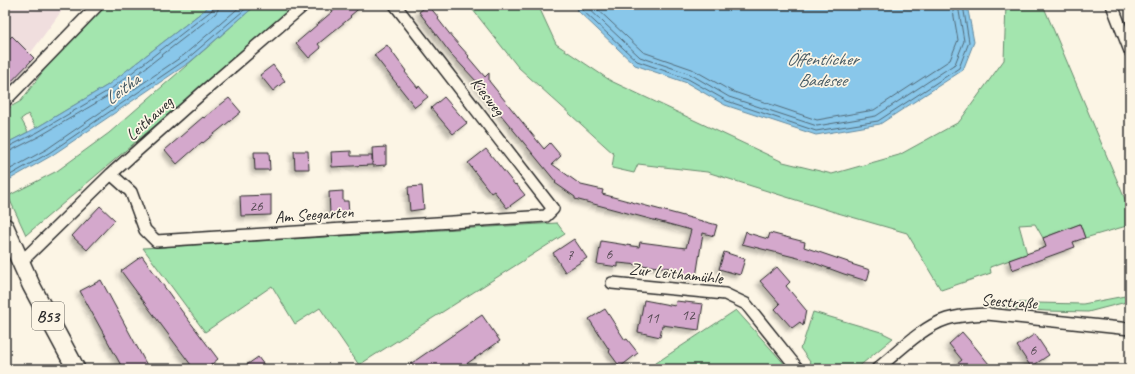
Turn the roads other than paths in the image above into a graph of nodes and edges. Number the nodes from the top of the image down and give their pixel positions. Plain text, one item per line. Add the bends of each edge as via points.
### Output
1 (304, 5) edge
2 (395, 5) edge
3 (1112, 5) edge
4 (97, 6) edge
5 (1130, 51) edge
6 (5, 101) edge
7 (111, 174) junction
8 (553, 209) joint
9 (5, 227) edge
10 (21, 262) junction
11 (612, 283) dead end
12 (1130, 329) edge
13 (76, 369) edge
14 (798, 369) edge
15 (877, 369) edge

1 - 7 street, Leithaweg
2 - 8 street, Kiesweg
3 - 5 street
4 - 6 street
7 - 8 street, Am Seegarten via 131,192 145,230 156,241 546,216
7 - 10 street, Leithaweg
9 - 10 main road, B53
10 - 13 main road, B53
11 - 14 street, Zur Leithamühle via 725,294 746,304
12 - 15 street, Seestraße via 987,314 963,316 947,319 922,332

